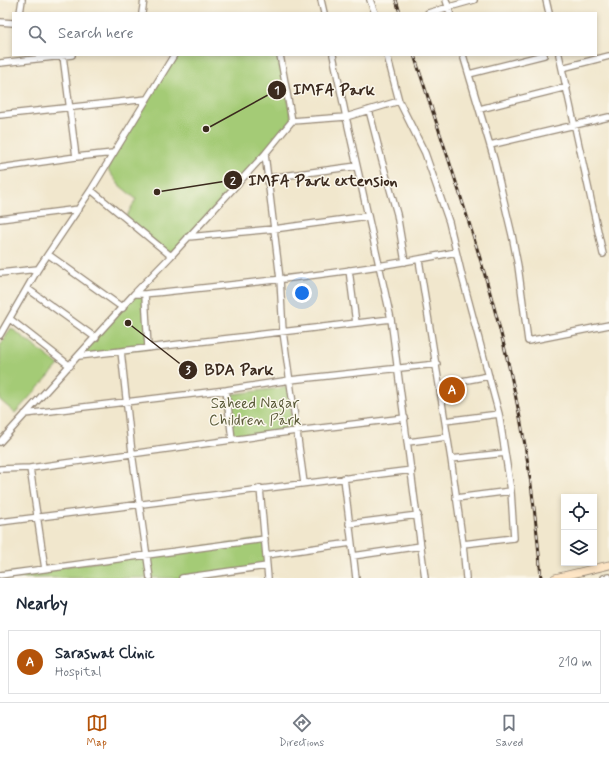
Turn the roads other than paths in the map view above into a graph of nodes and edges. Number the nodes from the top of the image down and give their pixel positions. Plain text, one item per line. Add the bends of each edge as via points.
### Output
1 (22, 0) edge
2 (144, 0) edge
3 (321, 0) edge
4 (370, 0) edge
5 (446, 0) edge
6 (474, 0) edge
7 (546, 0) edge
8 (449, 10) edge
9 (20, 12) edge
10 (142, 12) edge
11 (324, 12) edge
12 (375, 12) edge
13 (435, 12) edge
14 (549, 12) edge
15 (0, 22) edge
16 (12, 23) edge
17 (63, 56) joint
18 (173, 56) edge
19 (280, 56) edge
20 (333, 56) edge
21 (387, 56) edge
22 (463, 56) edge
23 (540, 56) edge
24 (559, 56) edge
25 (609, 56) edge
26 (0, 63) edge
27 (562, 68) junction
28 (469, 74) junction
29 (567, 87) junction
30 (146, 99) junction
31 (399, 102) junction
32 (70, 108) junction
33 (480, 109) junction
34 (369, 110) junction
35 (0, 116) edge
36 (346, 116) junction
37 (609, 117) edge
38 (292, 121) junction
39 (574, 125) junction
40 (490, 145) junction
41 (113, 154) junction
42 (265, 154) junction
43 (76, 157) junction
44 (357, 166) junction
45 (0, 168) edge
46 (268, 178) junction
47 (91, 190) junction
48 (79, 209) junction
49 (368, 216) junction
50 (0, 219) edge
51 (274, 229) junction
52 (188, 237) junction
53 (456, 252) junction
54 (603, 254) dead end
55 (49, 255) junction
56 (171, 256) junction
57 (419, 260) junction
58 (405, 262) junction
59 (379, 266) junction
60 (38, 269) junction
61 (349, 270) junction
62 (0, 273) edge
63 (280, 279) junction
64 (28, 289) junction
65 (134, 294) junction
66 (146, 294) junction
67 (123, 308) junction
68 (10, 319) junction
69 (391, 319) junction
70 (356, 323) junction
71 (608, 326) edge
72 (2, 328) edge
73 (283, 332) junction
74 (0, 335) edge
75 (96, 338) junction
76 (148, 348) junction
77 (121, 351) junction
78 (79, 356) junction
79 (437, 364) junction
80 (70, 366) junction
81 (398, 368) junction
82 (489, 376) junction
83 (290, 380) junction
84 (440, 385) junction
85 (226, 390) junction
86 (126, 401) junction
87 (25, 414) junction
88 (499, 414) junction
89 (404, 418) junction
90 (445, 421) junction
91 (296, 431) junction
92 (447, 437) junction
93 (232, 439) junction
94 (0, 442) edge
95 (408, 442) junction
96 (132, 453) junction
97 (505, 453) junction
98 (451, 459) junction
99 (30, 468) junction
100 (0, 469) edge
101 (412, 470) junction
102 (344, 478) junction
103 (304, 483) junction
104 (260, 488) junction
105 (511, 491) junction
106 (456, 498) junction
107 (139, 504) junction
108 (418, 516) junction
109 (37, 517) junction
110 (0, 522) edge
111 (349, 524) junction
112 (265, 539) junction
113 (351, 543) junction
114 (463, 544) junction
115 (421, 546) junction
116 (146, 555) junction
117 (266, 555) junction
118 (353, 556) junction
119 (609, 565) edge
120 (267, 566) junction
121 (45, 569) junction
122 (0, 576) edge
123 (609, 577) edge
124 (150, 578) edge
125 (182, 578) edge
126 (268, 578) edge
127 (356, 578) edge
128 (425, 578) edge
129 (466, 578) edge
130 (555, 578) edge
131 (604, 578) edge

1 - 9 street
2 - 10 street
3 - 11 street
4 - 12 street
5 - 8 street
6 - 8 street
7 - 14 street
8 - 13 street
15 - 16 street
17 - 26 street
17 - 32 street
18 - 30 street
19 - 38 street
20 - 36 street
21 - 31 street
22 - 28 street
23 - 28 street
24 - 27 street
25 - 27 street
27 - 29 street
28 - 33 street
29 - 33 street
29 - 39 street
30 - 32 street
30 - 41 street
31 - 34 street
31 - 53 street via 425,154 449,222
32 - 35 street
32 - 43 street
33 - 40 street
34 - 36 street
34 - 58 street via 397,214
36 - 38 street
36 - 44 street
37 - 39 street
38 - 42 street
39 - 40 street
39 - 54 street
40 - 71 street via 518,266 528,341
41 - 43 street
41 - 47 street
42 - 46 street
42 - 52 street
43 - 45 street
44 - 46 street
44 - 49 street
46 - 51 street
47 - 48 street
47 - 56 street
48 - 50 street
48 - 55 street
49 - 51 street
49 - 59 street
51 - 52 street
51 - 63 street
52 - 56 street
53 - 57 street
53 - 82 street
55 - 60 street
55 - 67 street
56 - 65 street
57 - 58 street
57 - 79 street
58 - 59 street
59 - 61 street
59 - 69 street
60 - 62 street
60 - 64 street
61 - 63 street
61 - 70 street
63 - 66 street
63 - 73 street
64 - 68 street
64 - 75 street
65 - 66 street
65 - 67 street
66 - 76 street
67 - 75 street
68 - 72 street
68 - 80 street
69 - 70 street
69 - 81 street
70 - 73 street
72 - 74 street
73 - 76 street
73 - 83 street
75 - 78 street
76 - 77 street
77 - 78 street
77 - 86 street
78 - 80 street
79 - 81 street
79 - 84 street
80 - 87 street
81 - 83 street
81 - 89 street
82 - 84 street
82 - 88 street
83 - 85 street
83 - 91 street
84 - 90 street
85 - 86 street
85 - 93 street
86 - 87 street
86 - 96 street
87 - 94 street
88 - 90 street
88 - 97 street
89 - 91 street
89 - 95 street
90 - 92 street
91 - 93 street
91 - 103 street
92 - 95 street
92 - 98 street
93 - 96 street
95 - 101 street
96 - 99 street
96 - 107 street
97 - 98 street
97 - 105 street
98 - 106 street
99 - 100 street
99 - 109 street
101 - 102 street
101 - 108 street
102 - 103 street
102 - 111 street
103 - 104 street
104 - 107 street
104 - 112 street
105 - 106 street
105 - 114 street via 514,538
106 - 114 street
107 - 109 street
107 - 116 street
108 - 111 street
108 - 115 street
109 - 110 street
109 - 121 street
111 - 113 street
112 - 116 street
112 - 117 street
113 - 117 street
113 - 118 street
114 - 129 street
115 - 118 street
115 - 128 street
116 - 121 street
116 - 124 street
117 - 120 street
118 - 127 street
119 - 130 street
120 - 125 street
120 - 126 street
121 - 122 street
123 - 131 street

